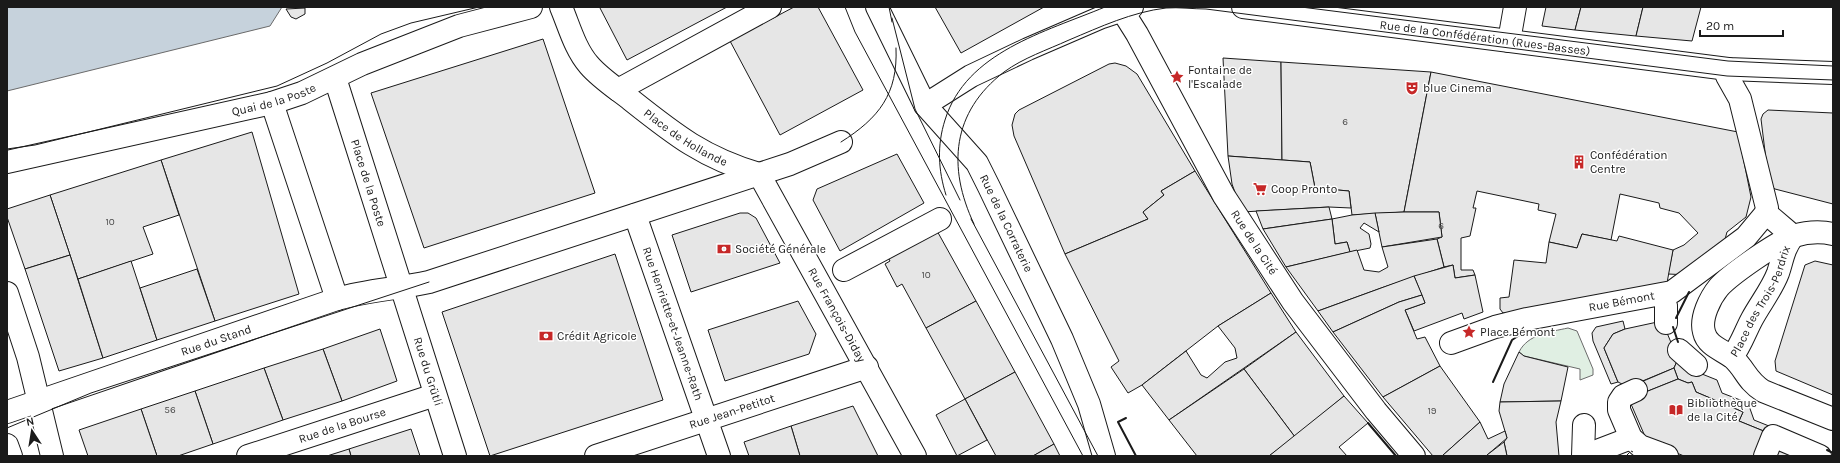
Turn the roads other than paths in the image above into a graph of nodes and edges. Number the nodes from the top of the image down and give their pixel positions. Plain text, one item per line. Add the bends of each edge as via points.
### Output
1 (531, 7) edge
2 (561, 7) edge
3 (770, 7) edge
4 (877, 7) edge
5 (1243, 7) edge
6 (1125, 8) edge
7 (1515, 8) edge
8 (1509, 41) junction
9 (1728, 69) junction
10 (1833, 73) edge
11 (335, 78) junction
12 (618, 90) junction
13 (272, 103) junction
14 (925, 105) junction
15 (841, 142) dead end
16 (7, 162) edge
17 (759, 174) junction
18 (1766, 213) junction
19 (635, 215) junction
20 (940, 218) dead end
21 (1833, 234) edge
22 (1793, 236) junction
23 (844, 270) dead end
24 (402, 288) junction
25 (7, 293) edge
26 (337, 299) junction
27 (1451, 344) dead end
28 (1679, 350) dead end
29 (1732, 357) junction
30 (1696, 365) dead end
31 (867, 367) junction
32 (1636, 390) dead end
33 (435, 395) junction
34 (39, 401) junction
35 (7, 412) edge
36 (1833, 419) edge
37 (707, 421) junction
38 (1584, 425) dead end
39 (1631, 438) junction
40 (7, 445) edge
41 (11, 456) edge
42 (52, 456) edge
43 (248, 456) edge
44 (455, 456) edge
45 (596, 456) edge
46 (719, 456) edge
47 (915, 456) edge
48 (1104, 456) edge
49 (1414, 456) edge
50 (1583, 456) edge
51 (1589, 456) edge
52 (1667, 456) edge
53 (1765, 456) edge
54 (1820, 456) edge

1 - 11 street, Quai de la Poste via 458,26 376,58
2 - 12 street, Place de Hollande via 580,52 589,65
3 - 12 street
4 - 14 street, Rue de la Corraterie
5 - 8 street, Rue de la Confédération (Rues-Basses)
6 - 14 street via 971,76
6 - 49 street, Rue de la Cité via 1224,196 1245,229 1293,302 1376,411
7 - 8 street
8 - 9 street, Rue de la Confédération (Rues-Basses)
9 - 10 street, Rue de la Confédération (Rues-Basses)
9 - 18 street via 1727,76 1740,99 1767,208
11 - 13 street, Quai de la Poste
11 - 24 street, Place de la Poste
12 - 17 street, Place de Hollande via 680,139 734,167
13 - 16 street, Quai de la Poste
13 - 26 street
14 - 48 street, Rue de la Corraterie via 977,163 1062,339 1089,404
15 - 17 street, Rue du Stand
17 - 19 street, Rue du Stand
17 - 31 street, Rue François-Diday
18 - 22 street, Place des Trois-Perdrix
18 - 27 street, Rue Bémont via 1746,237 1672,292 1495,327
19 - 24 street, Rue du Stand via 429,282
19 - 37 street, Rue Henriette-et-Jeanne-Rath
20 - 23 street
21 - 22 street via 1818,231
22 - 29 street, Place des Trois-Perdrix via 1785,246 1773,283 1752,319 1740,347
22 - 29 street, Place des Trois-Perdrix via 1728,280 1712,297 1703,320 1703,332 1713,345
24 - 26 street, Rue du Stand via 368,291
24 - 33 street, Rue du Grütli
25 - 34 street
26 - 34 street, Rue du Stand
28 - 30 street
29 - 36 street via 1753,385
31 - 37 street, Rue Jean-Petitot
31 - 47 street, Rue François-Diday
32 - 39 street via 1623,396 1618,402
33 - 43 street, Rue de la Bourse
33 - 44 street, Rue du Grütli
34 - 35 street, Rue du Stand
34 - 42 street
37 - 45 street, Rue Jean-Petitot
37 - 46 street, Rue Henriette-et-Jeanne-Rath
38 - 50 street
39 - 51 street
39 - 52 street via 1640,446
40 - 41 street
53 - 54 street via 1773,436

